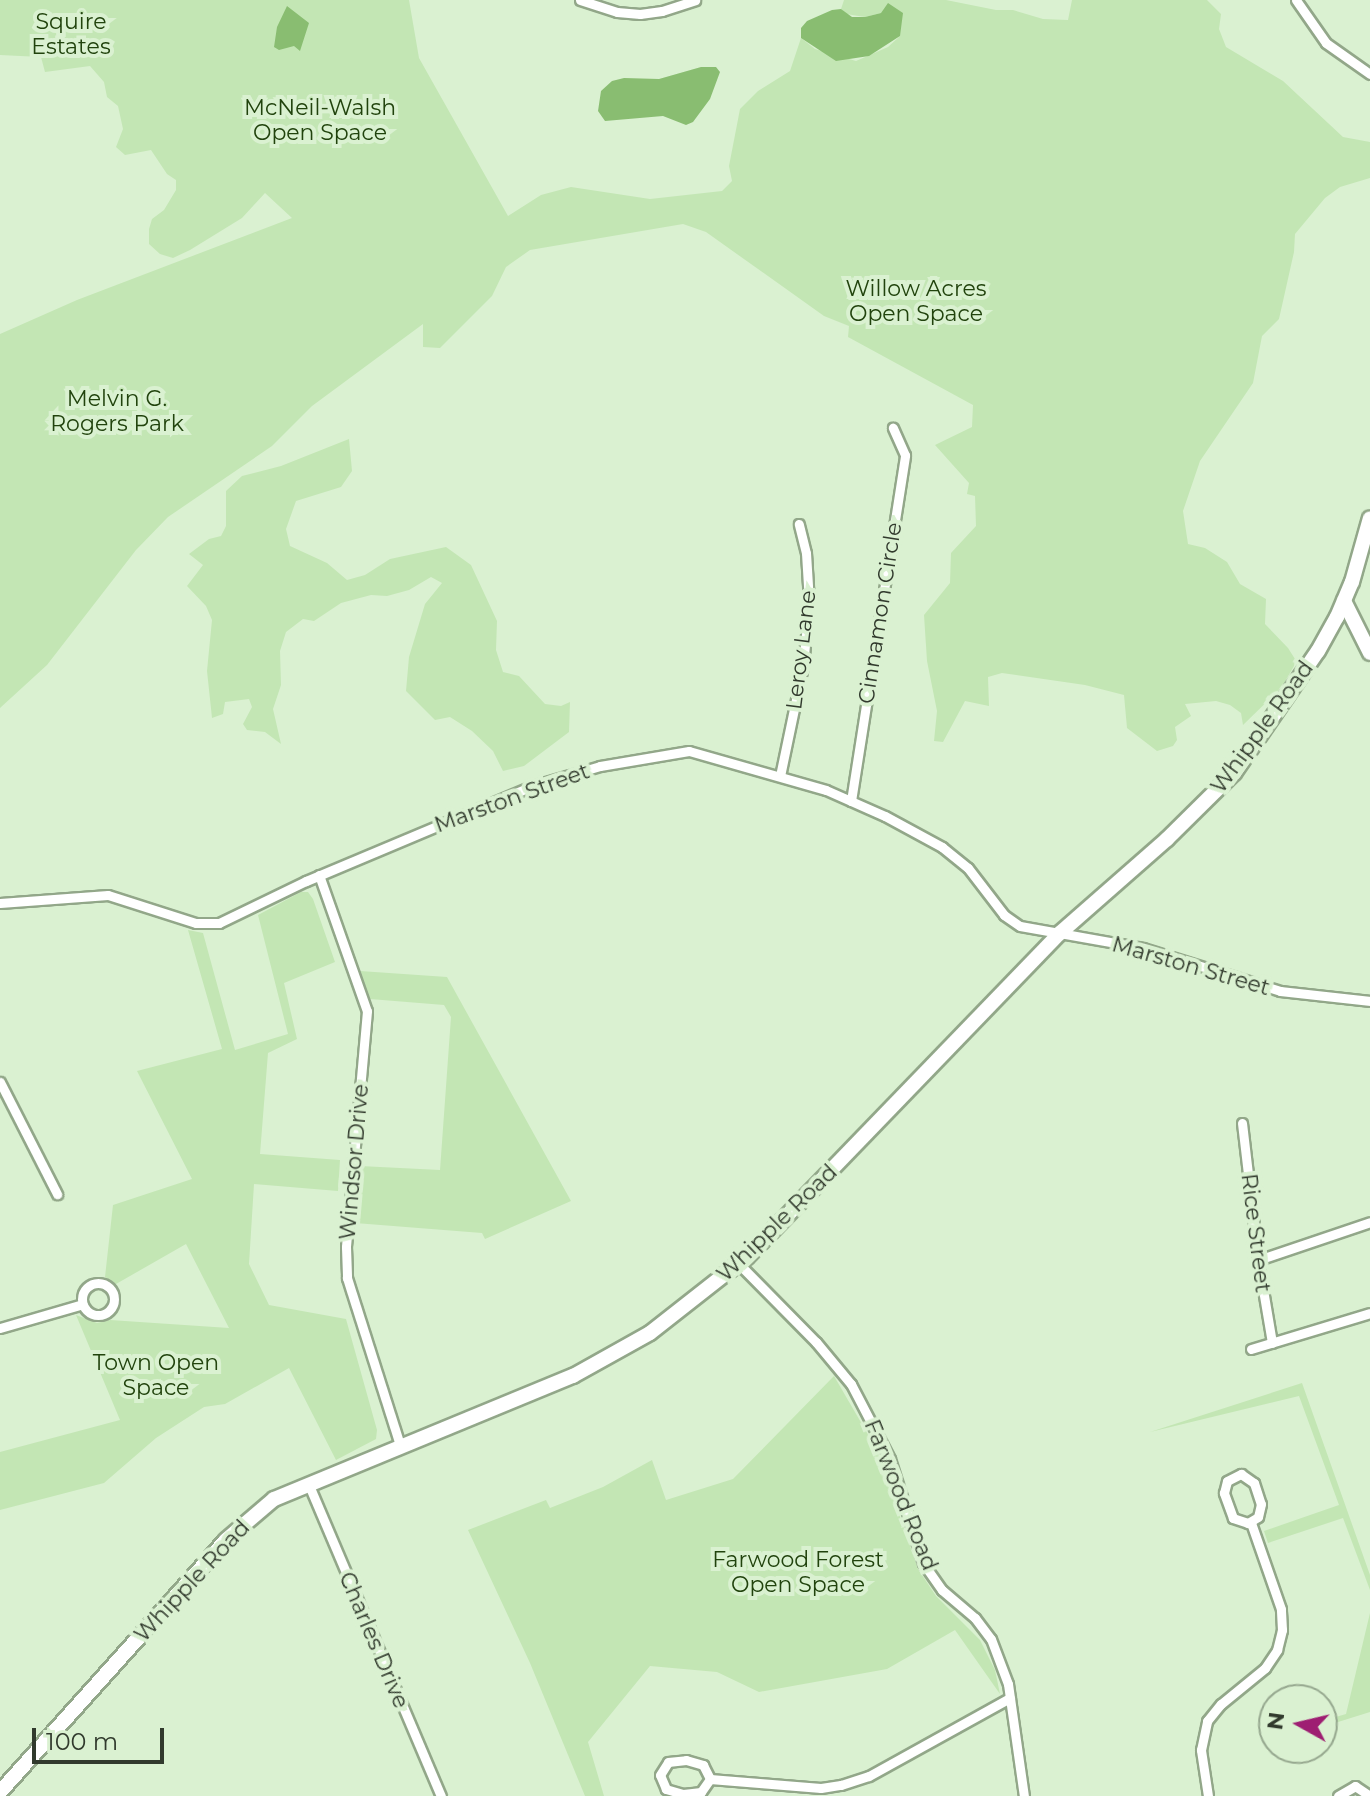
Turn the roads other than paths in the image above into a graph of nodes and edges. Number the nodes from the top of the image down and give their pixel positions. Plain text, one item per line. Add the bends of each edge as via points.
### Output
1 (580, 0) edge
2 (695, 0) edge
3 (1296, 0) edge
4 (1370, 74) edge
5 (893, 428) dead end
6 (1370, 518) edge
7 (799, 524) dead end
8 (1344, 601) junction
9 (1370, 653) edge
10 (780, 776) junction
11 (851, 801) junction
12 (319, 875) junction
13 (0, 903) edge
14 (1060, 933) junction
15 (1370, 1001) edge
16 (0, 1082) edge
17 (1242, 1123) dead end
18 (57, 1194) dead end
19 (1370, 1222) edge
20 (1258, 1260) junction
21 (739, 1264) junction
22 (83, 1304) dead end
23 (1370, 1313) edge
24 (0, 1328) edge
25 (1272, 1343) junction
26 (1251, 1349) dead end
27 (401, 1448) junction
28 (308, 1483) junction
29 (1251, 1523) junction
30 (1010, 1698) junction
31 (710, 1779) junction
32 (0, 1792) edge
33 (441, 1796) edge
34 (1024, 1796) edge
35 (1208, 1796) edge
36 (1338, 1796) edge
37 (1370, 1796) edge

1 - 2 street via 640,14
3 - 4 street via 1326,43
5 - 11 street, Cinnamon Circle via 905,455
6 - 8 main road, Whipple Road
7 - 10 street, Leroy Lane via 809,602 803,666
8 - 9 main road
8 - 14 main road, Whipple Road via 1318,651 1234,773
10 - 11 street, Marston Street
10 - 12 street, Marston Street via 689,751 600,766 532,786
11 - 14 street, Marston Street via 942,847 1020,926
12 - 13 street, Marston Street via 219,923 196,923 108,895
12 - 27 street, Windsor Drive via 367,1011 347,1278
14 - 15 street, Marston Street via 1143,948 1280,991
14 - 21 main road, Whipple Road
16 - 18 street
17 - 20 street, Rice Street
19 - 20 street
20 - 25 street, Rice Street
21 - 27 main road, Whipple Road via 650,1333 573,1376
21 - 30 street, Farwood Road via 816,1342 866,1408 895,1472 923,1563 991,1639
22 - 24 street
23 - 25 street
25 - 26 street
27 - 28 main road, Whipple Road
28 - 32 main road, Whipple Road via 274,1499 226,1540
28 - 33 street, Charles Drive
29 - 29 street via 1236,1520 1225,1499 1225,1483 1237,1474 1249,1478 1258,1493 1261,1511
29 - 35 street via 1281,1609 1282,1630 1265,1668 1207,1721 1201,1750
30 - 31 street via 855,1782 821,1788
30 - 34 street, Farwood Road
31 - 31 street via 701,1792 683,1794 666,1789 660,1775 668,1762 686,1760 703,1765
36 - 37 street via 1355,1786

